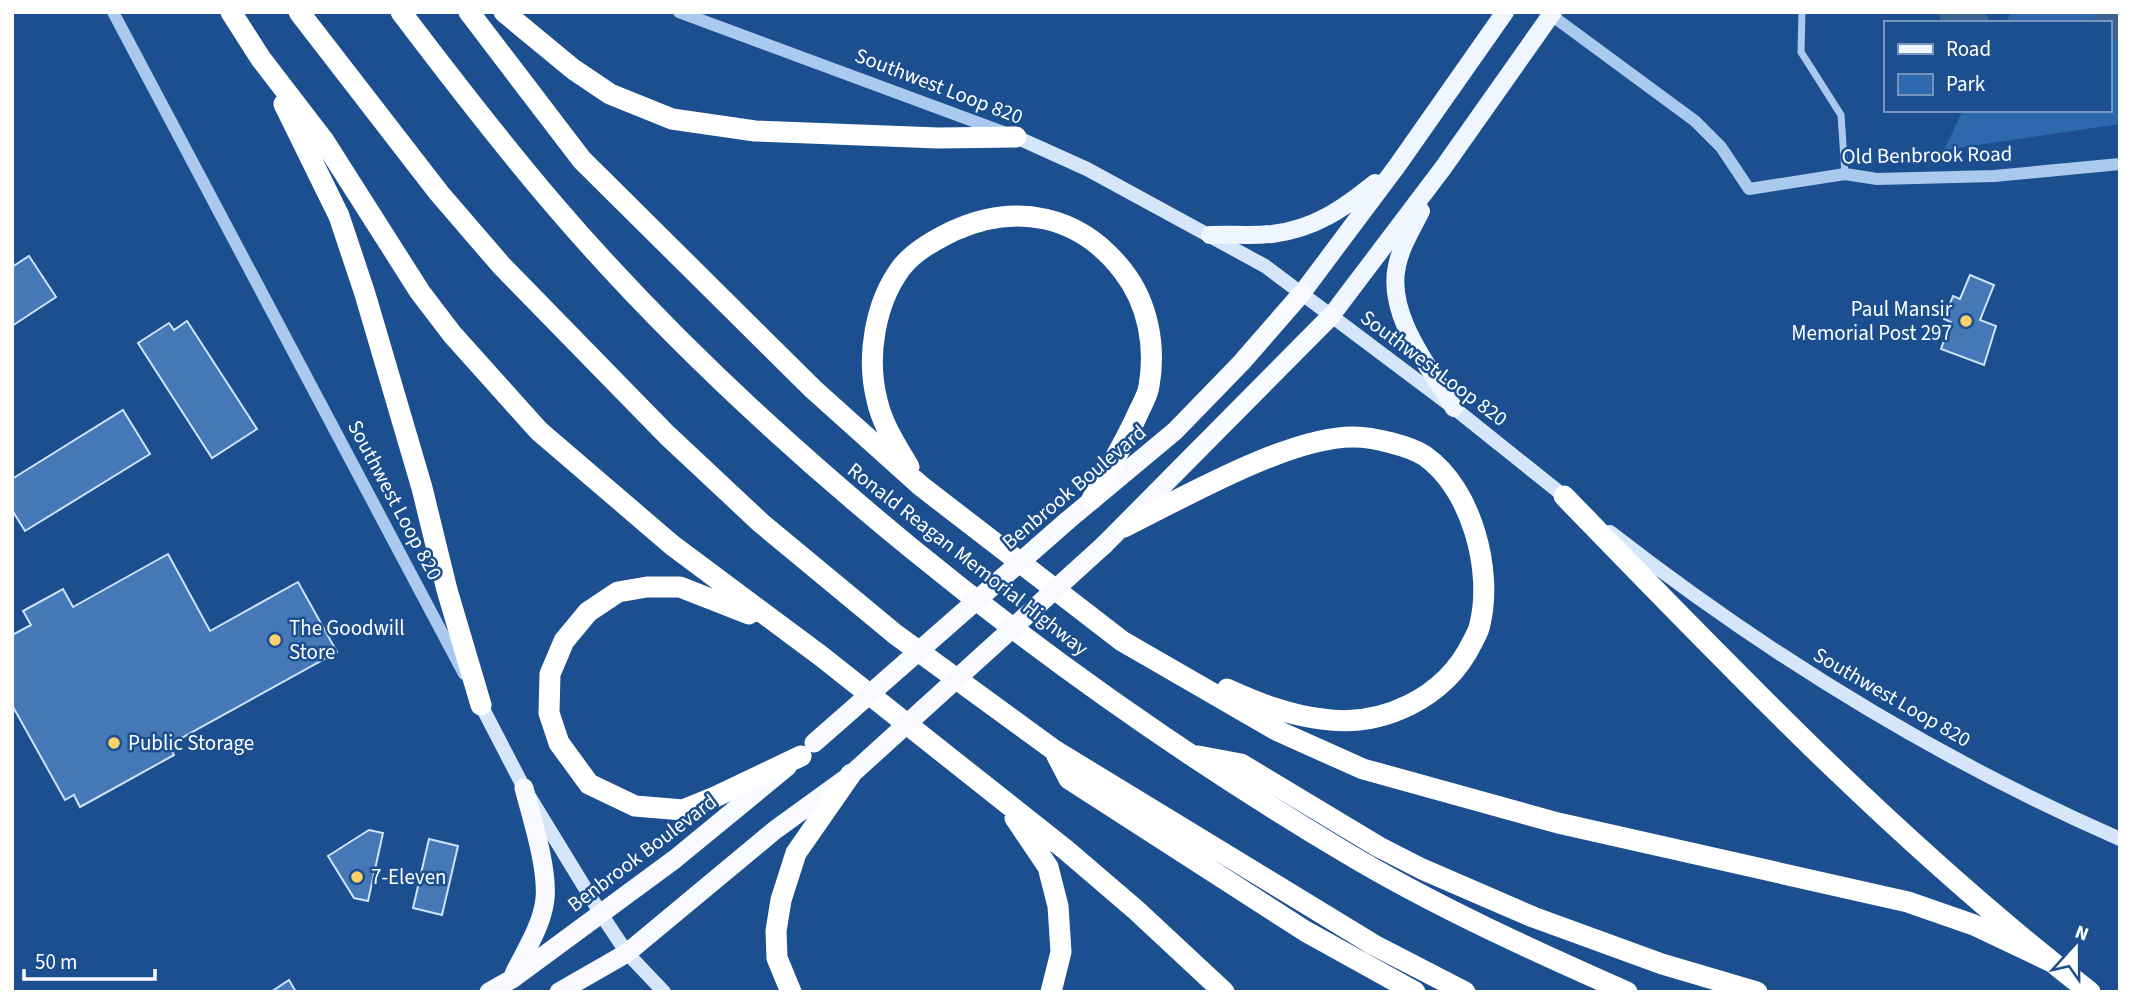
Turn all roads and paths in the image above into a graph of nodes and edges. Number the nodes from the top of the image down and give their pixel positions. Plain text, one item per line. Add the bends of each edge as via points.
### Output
1 (113, 12) edge
2 (231, 12) edge
3 (299, 12) edge
4 (401, 12) edge
5 (469, 12) edge
6 (503, 12) edge
7 (679, 12) edge
8 (1505, 12) edge
9 (1802, 12) edge
10 (1550, 13) edge
11 (261, 59) junction
12 (1016, 137) junction
13 (2120, 164) edge
14 (1396, 166) junction
15 (1443, 168) junction
16 (1846, 174) junction
17 (1210, 235) junction
18 (1301, 293) junction
19 (1331, 316) junction
20 (1454, 408) junction
21 (921, 486) junction
22 (1564, 496) junction
23 (1092, 499) junction
24 (1124, 527) junction
25 (771, 621) junction
26 (1150, 659) junction
27 (481, 705) junction
28 (807, 749) junction
29 (1054, 750) junction
30 (1188, 754) junction
31 (853, 773) junction
32 (524, 788) junction
33 (1006, 805) junction
34 (2120, 839) edge
35 (601, 914) junction
36 (626, 953) junction
37 (2052, 962) junction
38 (512, 979) junction
39 (489, 992) edge
40 (559, 992) edge
41 (664, 992) edge
42 (791, 992) edge
43 (1051, 992) edge
44 (1224, 992) edge
45 (1415, 992) edge
46 (1465, 992) edge
47 (1626, 992) edge
48 (1757, 992) edge
49 (2090, 992) edge

1 - 27 street, Southwest Loop 820
2 - 11 highway
3 - 29 highway via 492,255 667,435 761,523 895,635
4 - 30 highway, Ronald Reagan Memorial Highway via 556,207 636,295 780,437 961,588 1067,670
5 - 21 highway via 582,160 813,389
6 - 12 highway via 610,94 672,119 755,131
7 - 12 street, Southwest Loop 820
8 - 14 main road, Benbrook Boulevard
9 - 16 street via 1801,52 1841,115
10 - 15 main road
10 - 16 street, Old Benbrook Road via 1695,121 1721,147 1749,189
11 - 25 highway via 324,141 420,292 538,432
11 - 27 highway via 339,216 422,488
12 - 17 main road, Southwest Loop 820
13 - 16 street, Old Benbrook Road via 1994,176 1877,179
14 - 17 main road via 1344,208 1305,226 1273,233
14 - 18 main road, Benbrook Boulevard
15 - 19 main road
15 - 20 main road via 1402,249 1395,280 1405,325
17 - 18 main road, Southwest Loop 820
18 - 19 main road, Southwest Loop 820
18 - 23 highway, Benbrook Boulevard via 1175,431
19 - 20 main road, Southwest Loop 820
19 - 24 highway
20 - 22 main road, Southwest Loop 820
21 - 23 highway via 887,430 876,400 875,335 882,304 902,267 931,242 966,225 1005,215 1040,217 1076,230 1108,253 1131,282 1146,313 1152,351 1149,389
21 - 26 highway
22 - 34 main road, Southwest Loop 820 via 1803,671 1949,756
22 - 37 highway via 1745,682 1918,849
23 - 28 highway, Benbrook Boulevard, bridge
24 - 26 highway via 1273,456 1315,442 1354,437 1398,445 1425,456 1448,480 1471,518 1480,548 1484,588 1480,626 1464,659 1443,685 1392,713 1324,720 1271,708 1189,670
24 - 31 highway, bridge
25 - 28 highway via 680,587 618,592 588,612 564,641 550,674 549,713 559,743 589,784 635,806 683,810
25 - 33 highway
26 - 37 highway via 1278,731 1363,769 1558,823 1908,902 1973,925
27 - 32 main road, Southwest Loop 820
28 - 35 highway, Benbrook Boulevard
29 - 45 highway via 1069,779 1305,931
29 - 46 highway via 1374,945
30 - 47 highway, Ronald Reagan Memorial Highway via 1362,862
30 - 48 highway via 1241,764 1379,847 1532,917
31 - 36 highway via 775,830
31 - 42 highway via 796,853 781,900 778,958
32 - 35 main road, Southwest Loop 820
32 - 38 highway via 540,851 545,899
33 - 43 highway via 1048,867 1058,906 1061,952
33 - 44 highway via 1136,910
35 - 36 main road, Southwest Loop 820
35 - 38 highway, Benbrook Boulevard
36 - 40 highway
36 - 41 main road, Southwest Loop 820
37 - 49 highway
38 - 39 highway, Benbrook Boulevard

